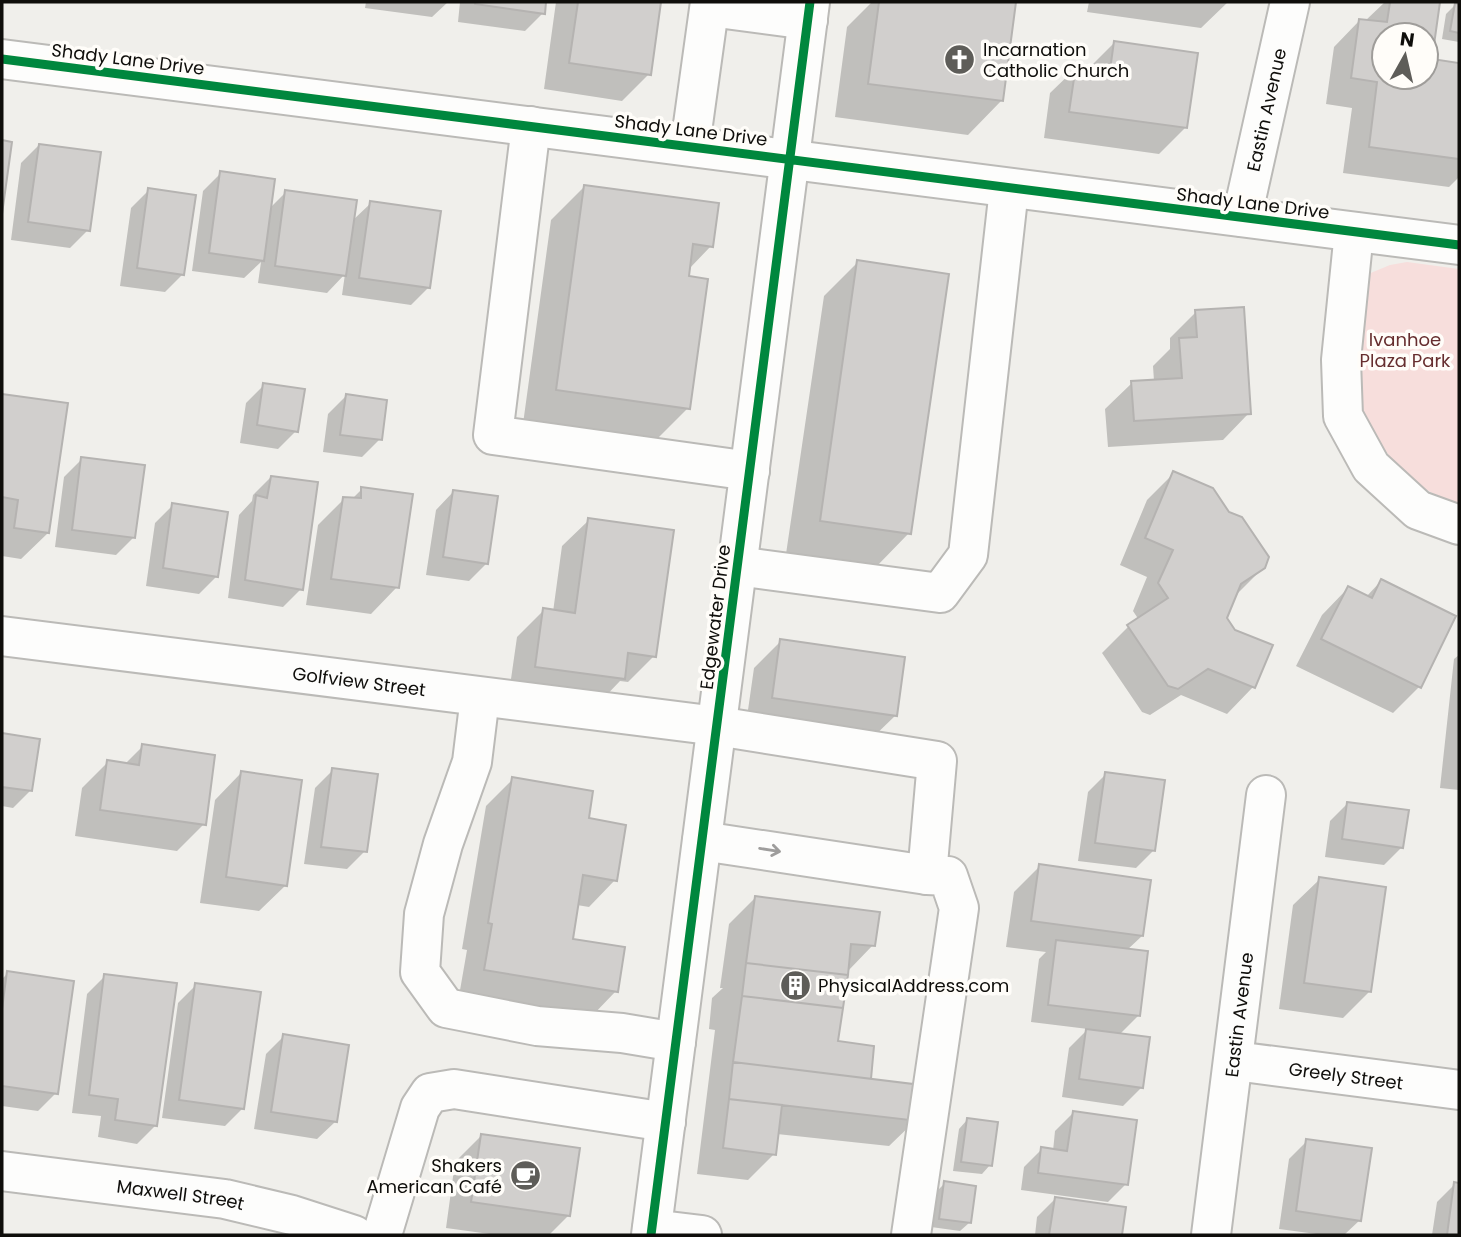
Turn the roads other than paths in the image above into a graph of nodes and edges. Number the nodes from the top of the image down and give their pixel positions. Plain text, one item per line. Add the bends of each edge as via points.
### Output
1 (1290, 2) edge
2 (710, 5) edge
3 (809, 11) edge
4 (2, 59) edge
5 (531, 126) junction
6 (690, 146) junction
7 (790, 158) junction
8 (1009, 188) junction
9 (1242, 217) junction
10 (1354, 232) junction
11 (1459, 245) edge
12 (750, 471) junction
13 (1459, 525) edge
14 (737, 566) junction
15 (2, 636) edge
16 (480, 697) junction
17 (717, 726) junction
18 (1266, 795) dead end
19 (702, 841) junction
20 (927, 875) junction
21 (676, 1042) junction
22 (1234, 1061) junction
23 (1459, 1090) edge
24 (666, 1122) junction
25 (2, 1171) edge
26 (652, 1232) edge
27 (355, 1235) edge
28 (382, 1235) edge
29 (702, 1235) edge
30 (911, 1235) edge
31 (1211, 1235) edge

1 - 9 street, Eastin Avenue
2 - 3 street
2 - 6 street
3 - 7 street, Edgewater Drive
4 - 5 street, Shady Lane Drive
5 - 6 street, Shady Lane Drive
5 - 12 street via 493,435
6 - 7 street, Shady Lane Drive
7 - 8 street, Shady Lane Drive
7 - 12 street, Edgewater Drive
8 - 9 street, Shady Lane Drive
8 - 14 street via 968,555 940,593
9 - 10 street, Shady Lane Drive
10 - 11 street, Shady Lane Drive
10 - 13 street via 1341,360 1343,416 1371,467 1418,510
12 - 14 street, Edgewater Drive
14 - 17 street, Edgewater Drive
15 - 16 street, Golfview Street
16 - 17 street, Golfview Street
16 - 21 street via 472,762 424,914 420,972 446,1008 537,1026
17 - 19 street, Edgewater Drive
17 - 20 street, Golfview Street via 937,761
18 - 22 street, Eastin Avenue
19 -> 20 street
19 - 21 street, Edgewater Drive
20 - 30 street via 948,876 959,908
21 - 24 street, Edgewater Drive
22 - 23 street, Greely Street
22 - 31 street, Eastin Avenue
24 - 26 street, Edgewater Drive
24 - 28 street via 454,1089 430,1093 420,1108
25 - 27 street, Maxwell Street via 225,1199
26 - 29 street

